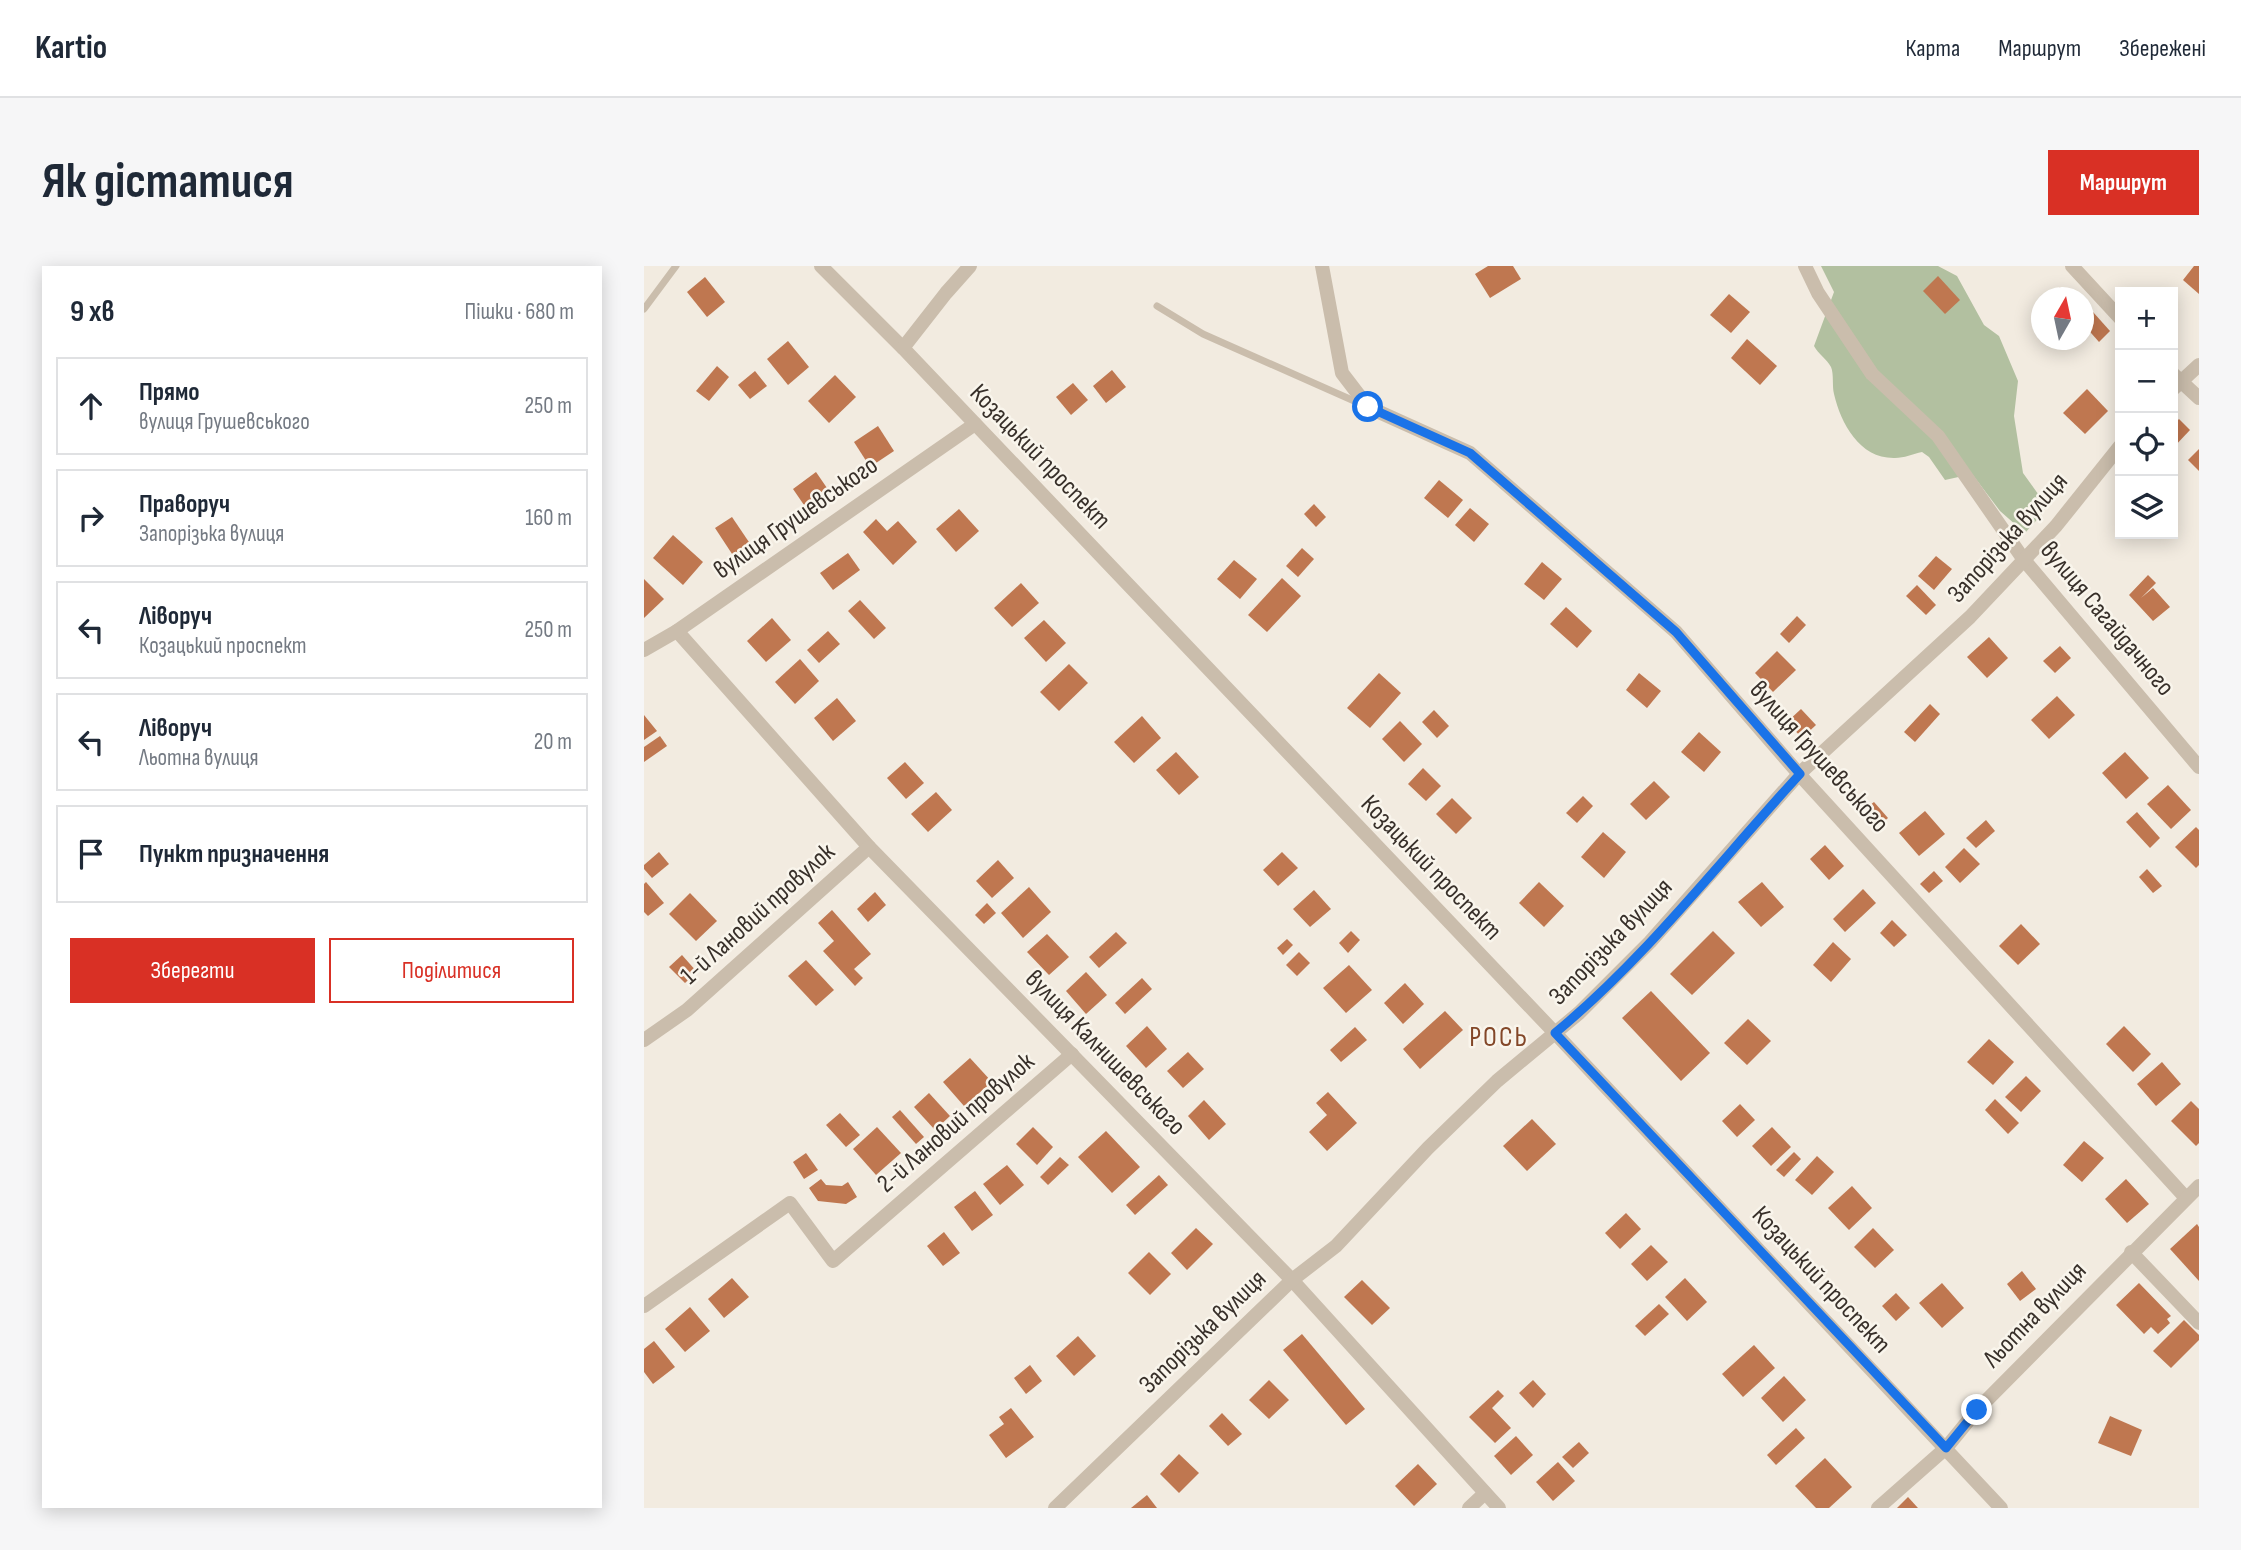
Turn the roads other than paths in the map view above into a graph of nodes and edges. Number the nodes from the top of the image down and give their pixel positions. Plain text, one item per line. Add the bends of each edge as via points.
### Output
1 (676, 266) edge
2 (821, 266) edge
3 (970, 266) edge
4 (1322, 266) edge
5 (1805, 266) edge
6 (2072, 266) edge
7 (1157, 306) dead end
8 (644, 309) edge
9 (2115, 313) edge
10 (903, 348) junction
11 (2199, 365) edge
12 (2178, 380) edge
13 (2178, 384) edge
14 (2199, 398) edge
15 (1368, 407) junction
16 (975, 424) junction
17 (2115, 452) edge
18 (2024, 560) junction
19 (677, 631) junction
20 (644, 650) edge
21 (2199, 767) edge
22 (1800, 774) junction
23 (869, 847) junction
24 (1555, 1033) junction
25 (644, 1040) edge
26 (1072, 1054) junction
27 (2199, 1186) edge
28 (2186, 1198) junction
29 (2131, 1252) junction
30 (1292, 1280) junction
31 (644, 1306) edge
32 (2199, 1323) edge
33 (1946, 1448) junction
34 (1485, 1493) junction
35 (1055, 1508) edge
36 (1469, 1508) edge
37 (1499, 1508) edge
38 (1878, 1508) edge
39 (2001, 1508) edge

1 - 8 lane
2 - 10 street, Козацький проспект
3 - 10 street
4 - 15 street via 1342,373
5 - 18 street, вулиця Сагайдачного via 1872,374 1938,436
6 - 9 street
7 - 15 lane via 1203,334
10 - 16 street, Козацький проспект
11 - 12 street
13 - 14 street
15 - 22 street, вулиця Грушевського via 1470,453 1676,632
16 - 19 street, вулиця Грушевського
16 - 24 street, Козацький проспект
17 - 18 street, Запорізька вулиця
18 - 21 street, вулиця Сагайдачного
18 - 22 street, Запорізька вулиця via 1942,645
19 - 20 street, вулиця Грушевського
19 - 23 street, вулиця Калнишевського
22 - 24 street, Запорізька вулиця via 1650,942
22 - 28 street, вулиця Грушевського
23 - 25 street, 1-й Лановий провулок via 687,1010
23 - 26 street, вулиця Калнишевського
24 - 30 street, Запорізька вулиця via 1447,1129 1336,1246
24 - 33 street, Козацький проспект
26 - 30 street, вулиця Калнишевського
26 - 31 street, 2-й Лановий провулок via 833,1261 790,1203
27 - 28 street, Льотна вулиця
28 - 29 street, Льотна вулиця
29 - 32 street
29 - 33 street, Льотна вулиця via 1977,1410
30 - 34 street, вулиця Калнишевського
30 - 35 street, Запорізька вулиця
33 - 38 street, Льотна вулиця
33 - 39 street, Козацький проспект
34 - 36 street
34 - 37 street, вулиця Калнишевського

